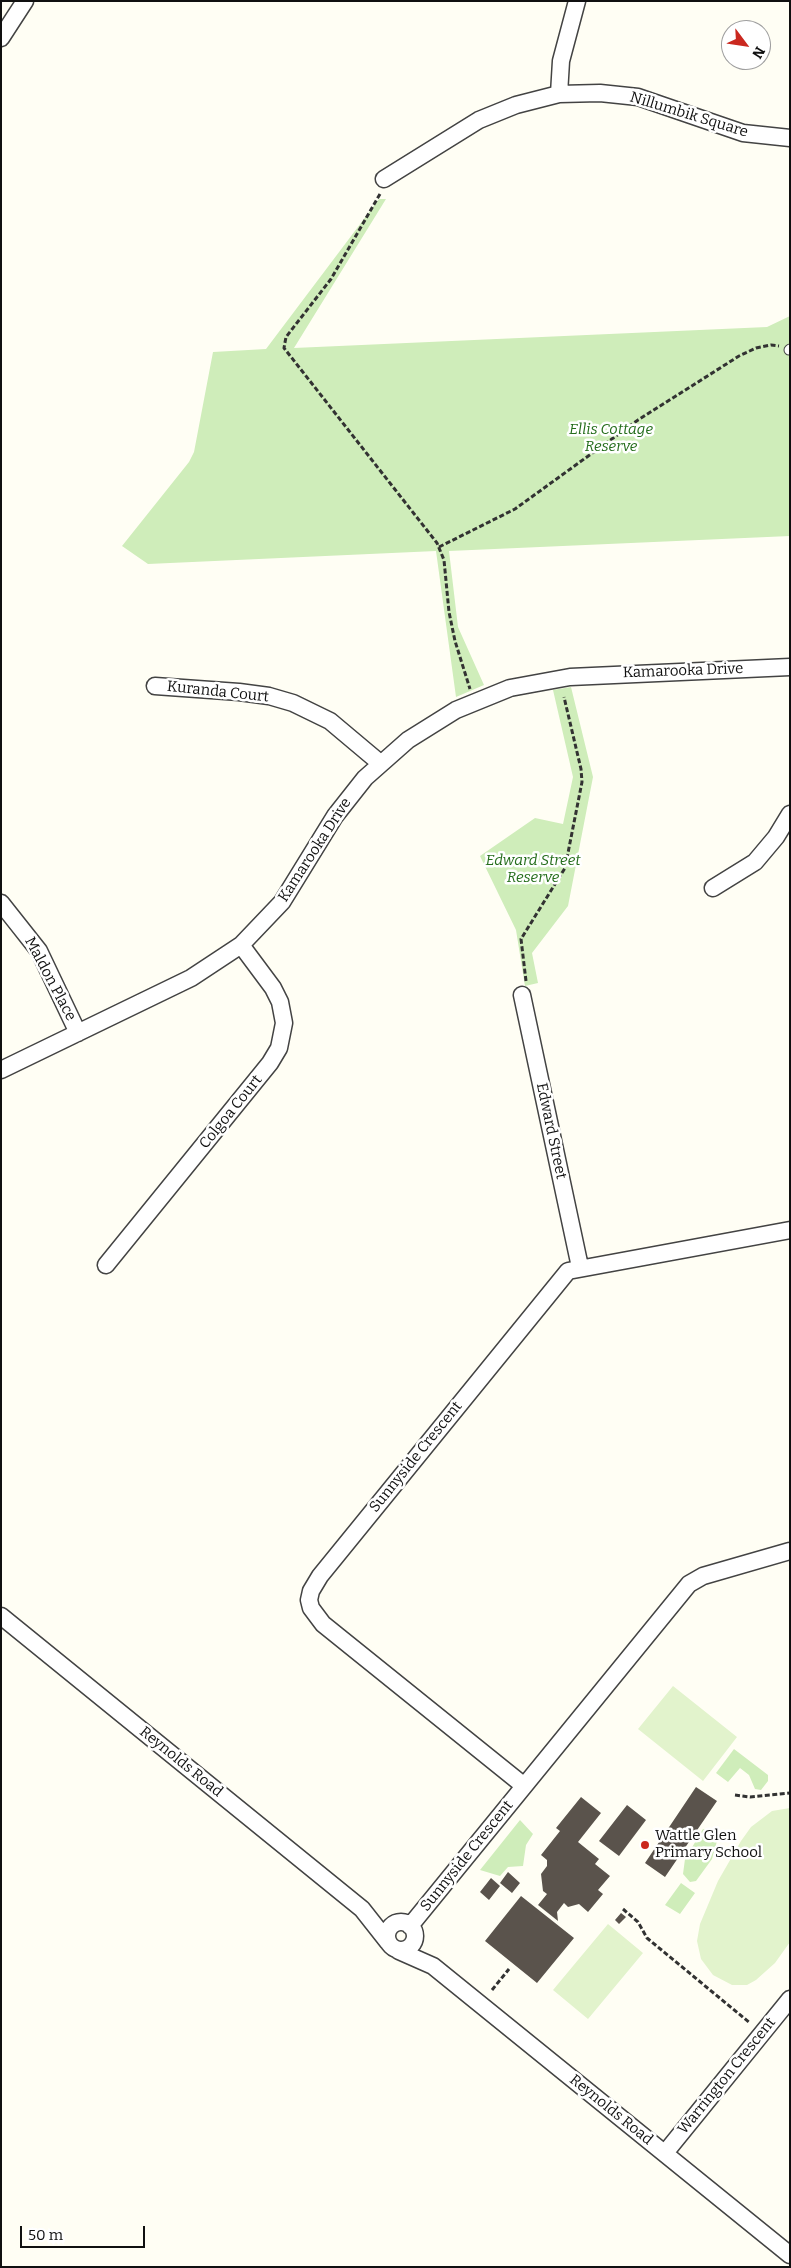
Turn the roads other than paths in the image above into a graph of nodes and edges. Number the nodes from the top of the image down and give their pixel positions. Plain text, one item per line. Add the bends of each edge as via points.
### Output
1 (25, 1) edge
2 (577, 1) edge
3 (1, 38) edge
4 (559, 94) junction
5 (790, 138) edge
6 (384, 179) road end
7 (790, 667) edge
8 (155, 686) dead end
9 (380, 763) junction
10 (790, 814) edge
11 (712, 888) dead end
12 (1, 904) edge
13 (241, 945) junction
14 (523, 995) road end
15 (78, 1033) junction
16 (1, 1070) edge
17 (790, 1230) edge
18 (106, 1265) dead end
19 (580, 1268) junction
20 (790, 1551) edge
21 (1, 1616) edge
22 (523, 1785) junction
23 (362, 1908) junction
24 (408, 1928) junction
25 (393, 1946) junction
26 (433, 1966) junction
27 (790, 1999) edge
28 (665, 2153) junction
29 (790, 2255) edge

1 - 3 street
2 - 4 street via 561,61
4 - 5 street, Nillumbik Square via 587,92 638,97 742,133
4 - 6 street, Nillumbik Square via 516,105 479,120
7 - 9 street, Kamarooka Drive via 570,677 510,688 474,701 423,729
8 - 9 street, Kuranda Court via 239,692 294,703 342,730
9 - 13 street, Kamarooka Drive via 340,810 282,902
10 - 11 street via 755,862
12 - 15 street, Maldon Place via 38,951
13 - 15 street, Kamarooka Drive via 203,971
13 - 18 street, Colgoa Court via 280,1002 284,1031 279,1048
14 - 19 street, Edward Street
15 - 16 street, Kamarooka Drive
17 - 19 street, Sunnyside Crescent
19 - 22 street, Sunnyside Crescent via 565,1273 320,1576 310,1596 312,1612 323,1624
20 - 22 street, Sunnyside Crescent via 703,1576 689,1584
21 - 23 street, Reynolds Road
22 - 24 street, Sunnyside Crescent
23 - 24 street
23 - 25 street
24 - 25 street via 412,1945 404,1950
24 - 25 street via 389,1928 386,1937
24 - 26 street
25 - 26 street
26 - 28 street, Reynolds Road
27 - 28 street, Warrington Crescent
28 - 29 street, Reynolds Road

